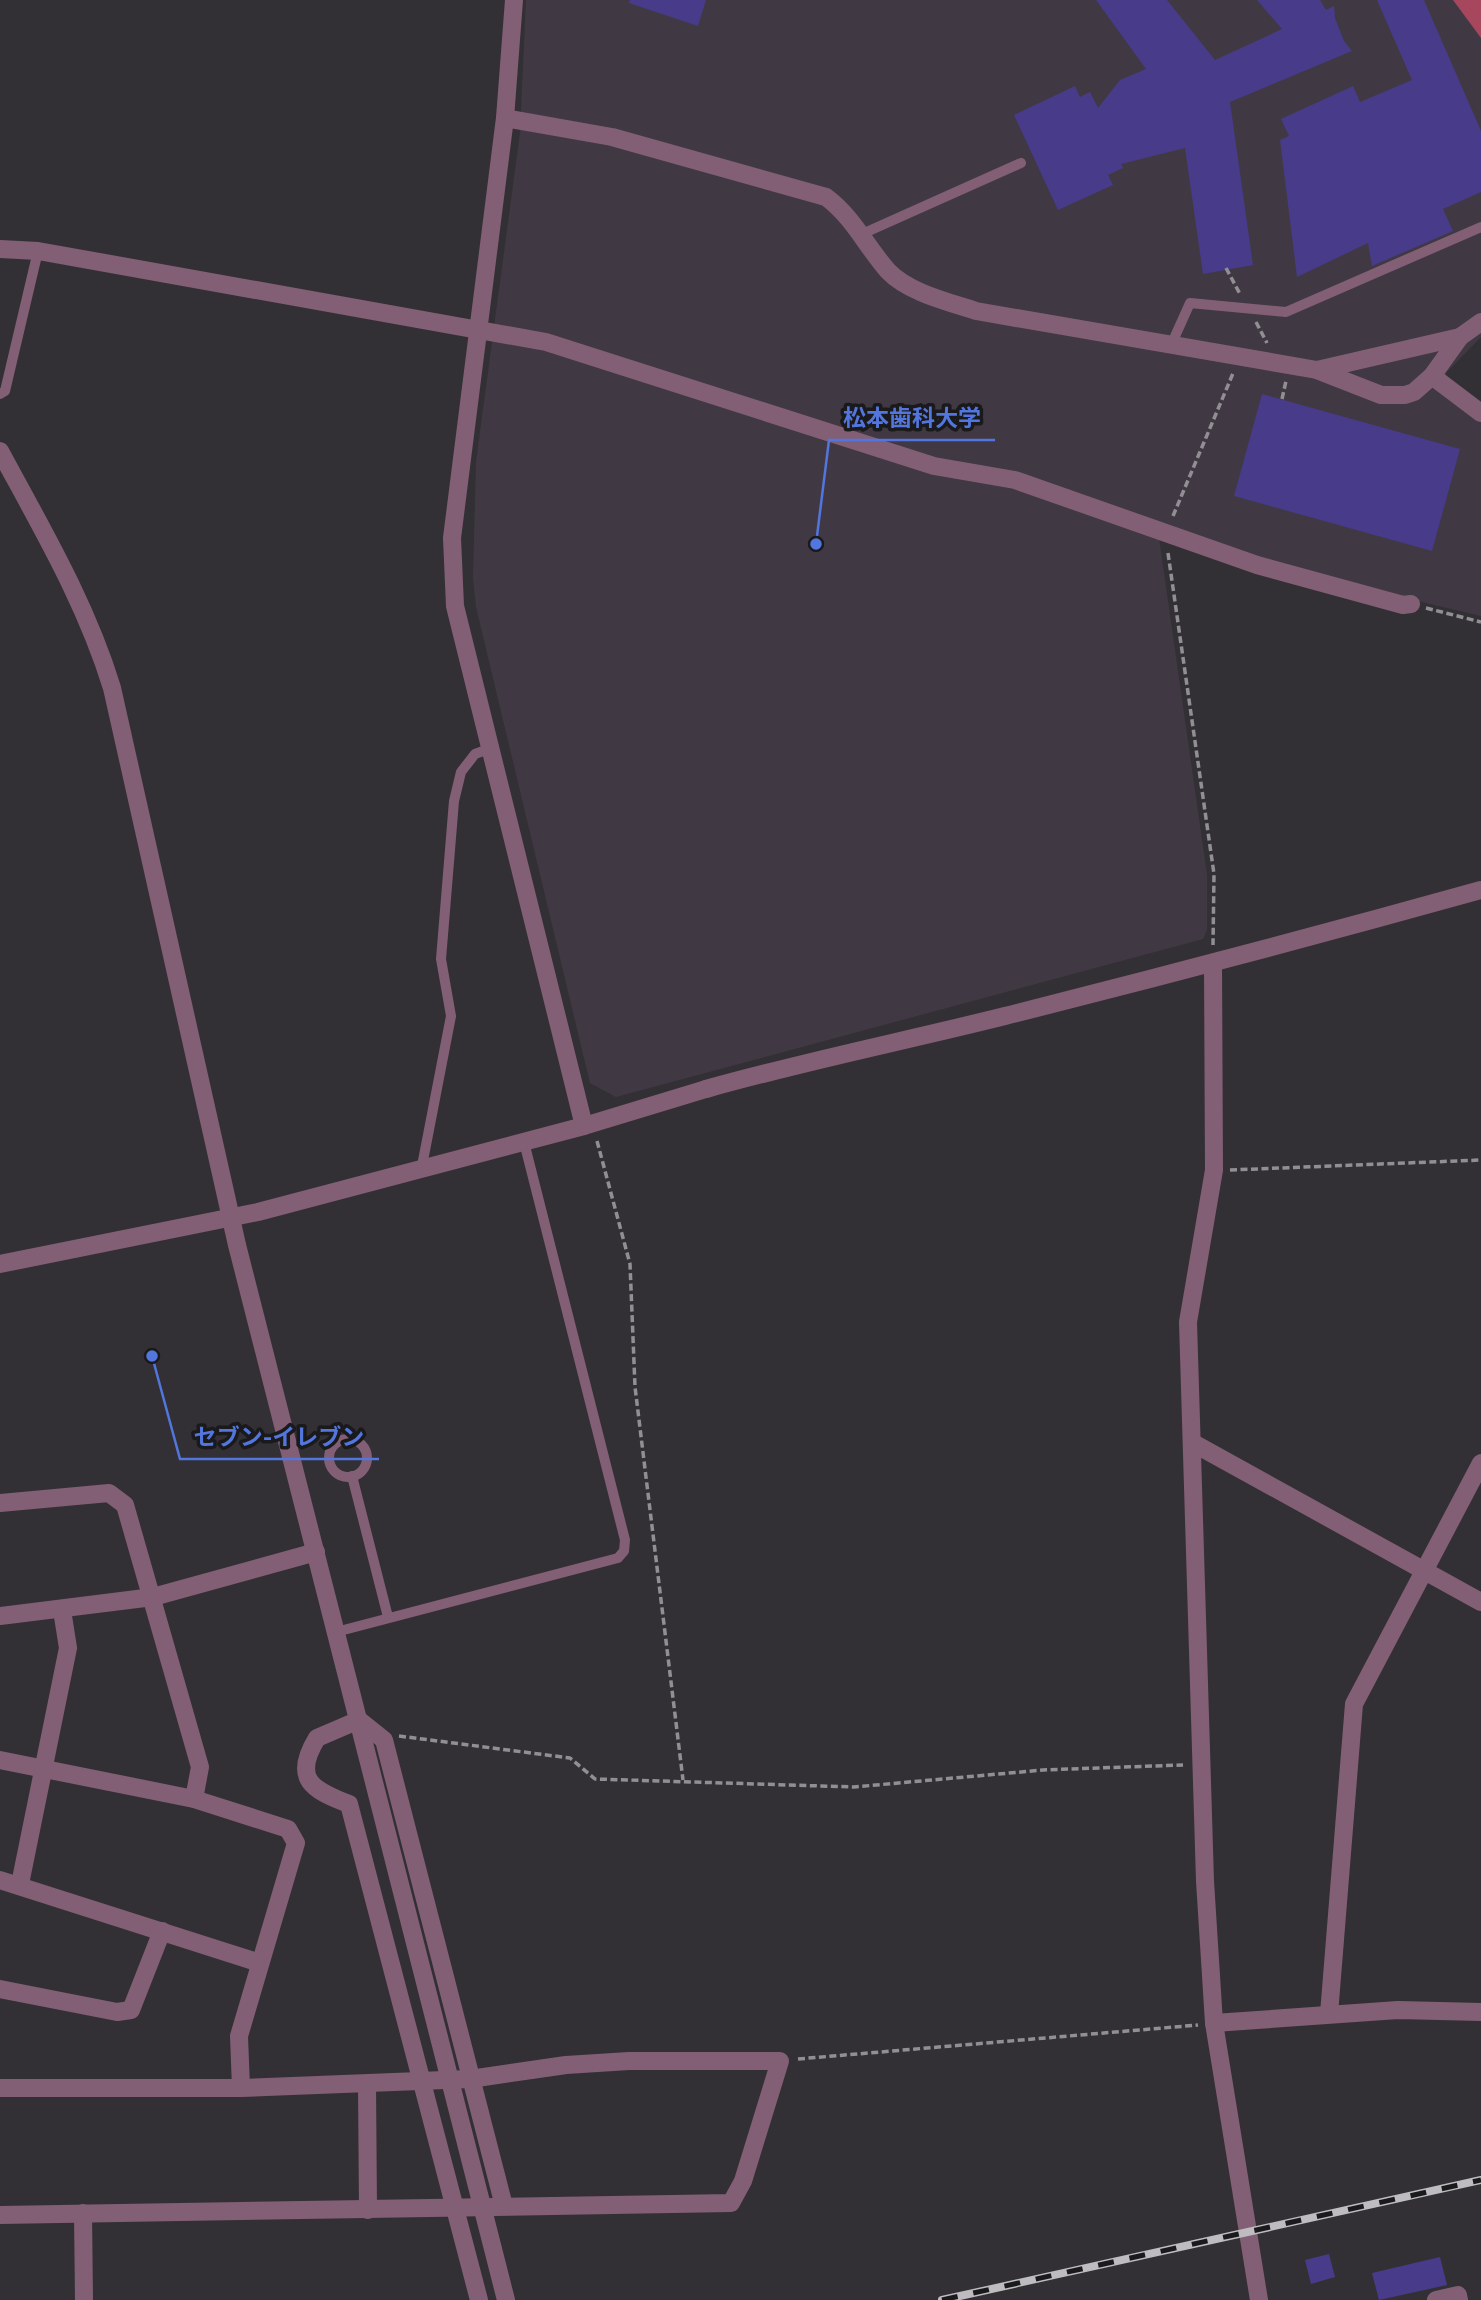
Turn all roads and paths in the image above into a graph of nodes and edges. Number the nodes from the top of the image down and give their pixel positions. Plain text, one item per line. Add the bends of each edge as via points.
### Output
1 (514, 0) edge
2 (505, 118) junction
3 (1021, 163) dead end
4 (1481, 227) edge
5 (862, 234) junction
6 (0, 249) edge
7 (38, 251) junction
8 (1226, 268) dead end
9 (1246, 305) dead end
10 (1253, 317) dead end
11 (1481, 322) edge
12 (477, 329) junction
13 (1460, 337) junction
14 (1172, 343) junction
15 (1273, 353) dead end
16 (1240, 356) junction
17 (1317, 370) junction
18 (1432, 376) junction
19 (1287, 377) dead end
20 (0, 394) edge
21 (1282, 399) dead end
22 (1481, 413) edge
23 (0, 451) edge
24 (1165, 534) junction
25 (1411, 604) joint
26 (1481, 622) edge
27 (491, 748) junction
28 (1481, 890) edge
29 (1213, 964) junction
30 (584, 1126) junction
31 (524, 1142) junction
32 (1481, 1160) edge
33 (1214, 1170) junction
34 (421, 1171) junction
35 (230, 1216) junction
36 (0, 1264) edge
37 (1193, 1443) junction
38 (1481, 1463) edge
39 (352, 1476) dead end
40 (0, 1503) edge
41 (316, 1552) junction
42 (1423, 1572) junction
43 (153, 1597) junction
44 (1481, 1602) edge
45 (62, 1610) junction
46 (0, 1616) edge
47 (388, 1617) junction
48 (336, 1632) junction
49 (359, 1720) junction
50 (384, 1740) junction
51 (0, 1760) edge
52 (1202, 1764) junction
53 (44, 1769) junction
54 (683, 1780) junction
55 (194, 1799) junction
56 (0, 1880) edge
57 (20, 1884) junction
58 (162, 1931) junction
59 (260, 1963) junction
60 (0, 1989) edge
61 (1481, 2012) edge
62 (1329, 2014) junction
63 (1214, 2023) junction
64 (780, 2061) junction
65 (421, 2079) junction
66 (470, 2079) junction
67 (366, 2084) junction
68 (0, 2088) edge
69 (241, 2088) junction
70 (504, 2206) junction
71 (453, 2208) junction
72 (368, 2210) junction
73 (83, 2213) junction
74 (0, 2215) edge
75 (83, 2300) edge
76 (479, 2300) edge
77 (506, 2300) edge
78 (1259, 2300) edge
79 (1436, 2300) edge
80 (1459, 2300) edge

1 - 2 street
2 - 5 street via 612,137 826,197
2 - 12 street
3 - 5 lane
4 - 14 lane via 1286,312 1189,303
5 - 14 street via 890,273 963,307
6 - 7 street
7 - 12 street
7 - 20 lane via 5,391
8 - 9 path
10 - 15 path
11 - 13 street
12 - 24 street via 546,342 934,466 1015,480
12 - 27 street via 452,538 455,606
13 - 17 street
13 - 18 street
14 - 16 street
16 - 17 street
16 - 24 path
17 - 18 street via 1381,395 1405,395
18 - 22 street
19 - 21 path
23 - 35 street via 68,574 112,688
24 - 25 street via 1258,565
24 - 29 path via 1214,874
25 - 26 path
27 - 30 street
27 - 34 lane via 475,754 461,772 454,801 441,959 451,1016
28 - 29 street
29 - 30 street via 791,1065
29 - 33 street
30 - 31 street
30 - 54 path via 599,1143 630,1264 635,1387
31 - 34 street
31 - 47 lane via 625,1540 624,1551 618,1558
32 - 33 path
33 - 37 street via 1188,1322
34 - 35 street
35 - 36 street
35 - 41 street
37 - 42 street
37 - 52 street
38 - 42 street
39 - 47 lane
40 - 43 street via 109,1493 125,1505
41 - 43 street
41 - 48 street
42 - 44 street
42 - 62 street via 1354,1704
43 - 45 street
43 - 55 street via 200,1767
45 - 46 street
45 - 53 street via 68,1648
47 - 48 lane
48 - 49 street
49 - 50 street
49 - 65 street via 317,1738 305,1767 308,1782 322,1794 349,1804
49 - 77 street
50 - 54 path via 401,1735 570,1758 595,1779
50 - 66 street
51 - 53 street
52 - 54 path via 1043,1770 854,1787
52 - 63 street
53 - 55 street
53 - 57 street
55 - 59 street via 288,1829 296,1843
56 - 57 street
57 - 58 street
58 - 59 street
58 - 60 street via 131,2010 117,2012
59 - 69 street via 239,2036
61 - 62 street
62 - 63 street
63 - 64 path
63 - 78 street
64 - 66 street via 629,2061
64 - 70 street via 743,2181 731,2203
65 - 66 street
65 - 67 street
65 - 71 street
66 - 70 street
67 - 69 street
67 - 72 street
68 - 69 street
70 - 71 street
71 - 72 street
71 - 76 street
72 - 73 street
73 - 74 street
73 - 75 street
79 - 80 street via 1458,2295

